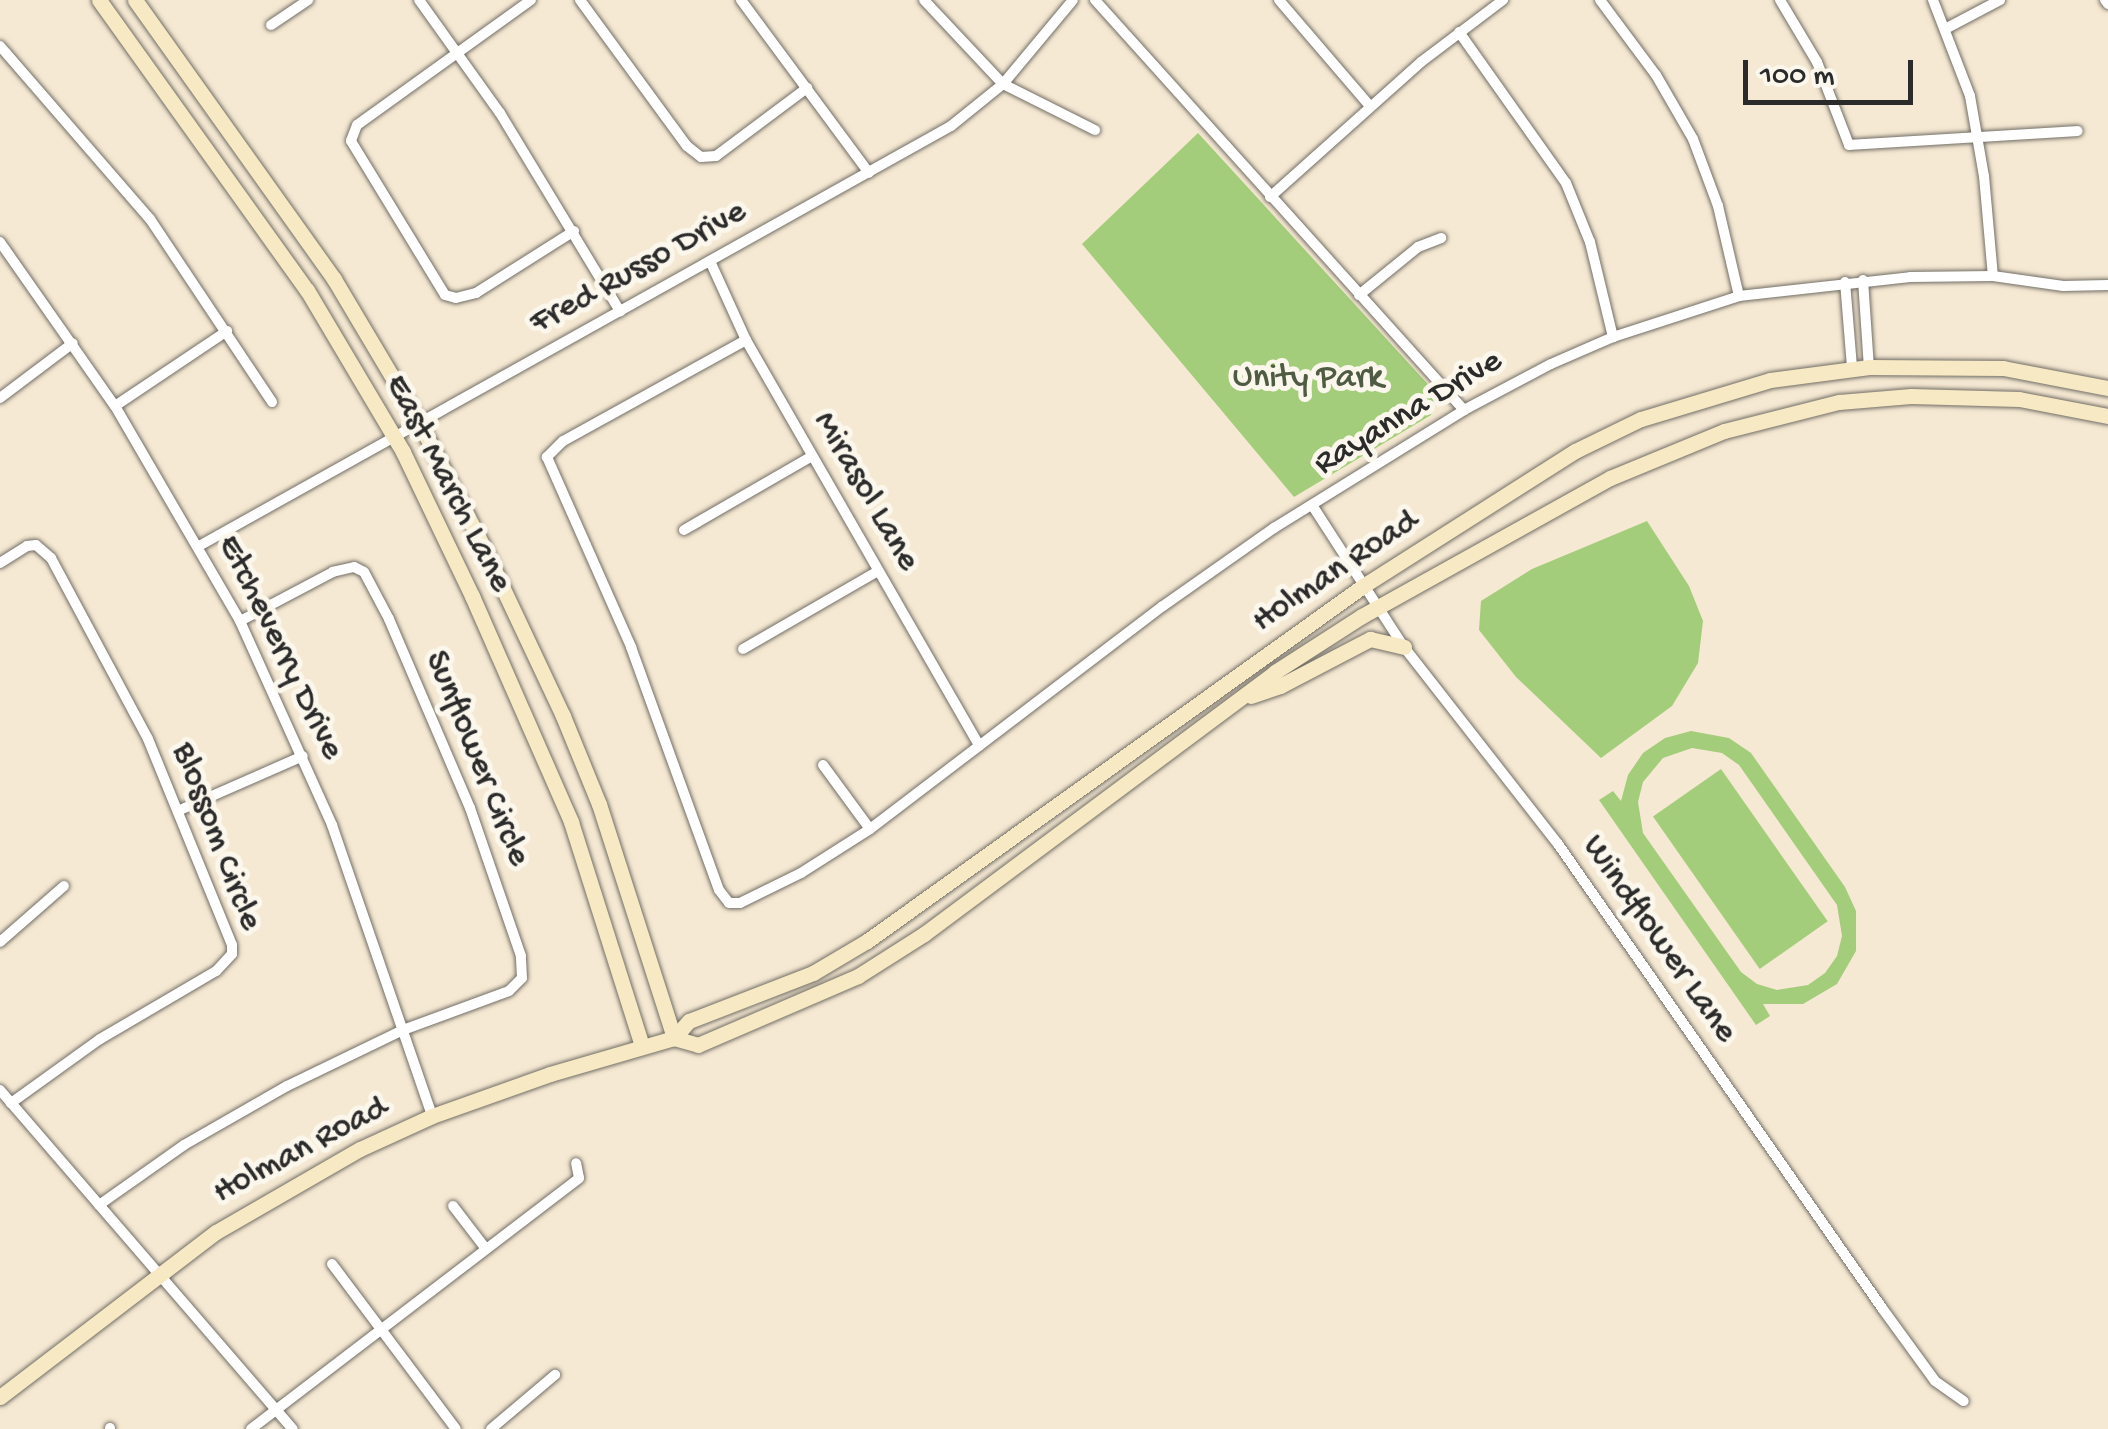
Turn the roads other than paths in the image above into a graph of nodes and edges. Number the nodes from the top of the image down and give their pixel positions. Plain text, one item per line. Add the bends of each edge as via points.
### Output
1 (98, 0) edge
2 (135, 0) edge
3 (308, 0) edge
4 (420, 0) edge
5 (532, 0) edge
6 (580, 0) edge
7 (741, 0) edge
8 (924, 0) edge
9 (1073, 0) edge
10 (1094, 0) edge
11 (1279, 0) edge
12 (1503, 0) edge
13 (1600, 0) edge
14 (1780, 0) edge
15 (1933, 0) edge
16 (2000, 0) edge
17 (272, 26) dead end
18 (1947, 28) junction
19 (1460, 32) junction
20 (0, 46) edge
21 (458, 54) junction
22 (1003, 84) junction
23 (807, 88) junction
24 (1370, 106) junction
25 (1095, 130) dead end
26 (2078, 130) dead end
27 (1978, 137) junction
28 (868, 173) junction
29 (1270, 196) junction
30 (574, 231) junction
31 (1441, 238) dead end
32 (0, 242) edge
33 (710, 262) junction
34 (1994, 276) junction
35 (1863, 280) junction
36 (1845, 282) junction
37 (2108, 285) edge
38 (1359, 295) junction
39 (1739, 296) junction
40 (620, 312) junction
41 (227, 331) junction
42 (1613, 337) junction
43 (746, 340) junction
44 (73, 344) junction
45 (1869, 367) junction
46 (1852, 368) junction
47 (2108, 388) edge
48 (0, 398) edge
49 (272, 402) dead end
50 (115, 406) junction
51 (1464, 410) junction
52 (2108, 416) edge
53 (419, 422) junction
54 (394, 436) junction
55 (812, 456) junction
56 (1312, 504) junction
57 (684, 530) dead end
58 (200, 546) junction
59 (0, 563) edge
60 (878, 571) junction
61 (1363, 586) junction
62 (1377, 608) junction
63 (240, 621) junction
64 (1404, 647) junction
65 (743, 649) dead end
66 (1238, 700) junction
67 (979, 746) junction
68 (303, 756) junction
69 (824, 765) dead end
70 (180, 810) junction
71 (870, 829) junction
72 (64, 886) dead end
73 (0, 942) edge
74 (403, 1030) junction
75 (674, 1038) junction
76 (642, 1046) junction
77 (0, 1090) edge
78 (11, 1103) junction
79 (432, 1116) junction
80 (576, 1163) dead end
81 (99, 1205) junction
82 (453, 1206) dead end
83 (486, 1249) junction
84 (332, 1264) dead end
85 (158, 1272) junction
86 (381, 1329) junction
87 (556, 1376) dead end
88 (0, 1397) edge
89 (1964, 1401) dead end
90 (276, 1408) junction
91 (251, 1429) edge
92 (292, 1429) edge
93 (456, 1429) edge
94 (491, 1429) edge

1 - 54 main road, East March Lane via 307,290
2 - 53 main road, East March Lane via 323,262
3 - 17 street
4 - 21 street
5 - 21 street
6 - 23 street via 701,157 716,156
7 - 23 street
8 - 22 street
9 - 22 street, Fred Russo Drive
10 - 29 street
11 - 24 street
12 - 19 street
13 - 39 street via 1656,74 1692,139 1718,206
14 - 27 street via 1817,62 1850,145
15 - 18 street
16 - 18 street
18 - 27 street
19 - 24 street
19 - 42 street via 1566,184 1590,242
20 - 41 street via 150,219
21 - 30 street
21 - 30 street via 352,135 353,149 440,286 456,298 476,293
22 - 25 street
22 - 28 street, Fred Russo Drive via 951,126
23 - 28 street
24 - 29 street
26 - 27 street
27 - 34 street
28 - 33 street, Fred Russo Drive
29 - 38 street
30 - 40 street
31 - 38 street via 1418,247
32 - 44 street, Etcheverry Drive
33 - 40 street, Fred Russo Drive
33 - 43 street, Mirasol Lane
34 - 35 street, Rayanna Drive
34 - 37 street, Rayanna Drive
35 - 36 street, Rayanna Drive
35 - 45 street
36 - 39 street, Rayanna Drive
36 - 46 street
38 - 51 street
39 - 42 street, Rayanna Drive
40 - 53 street, Fred Russo Drive
41 - 49 street
41 - 50 street
42 - 51 street, Rayanna Drive
43 - 55 street, Mirasol Lane
43 - 71 street, Rayanna Drive via 563,441 547,457 632,647 719,890 740,903
44 - 48 street
44 - 50 street, Etcheverry Drive
45 - 46 main road, Holman Road
45 - 47 main road, Holman Road via 2004,368
46 - 61 main road, Holman Road via 1770,380 1641,419 1575,451
50 - 58 street, Etcheverry Drive
51 - 56 street, Rayanna Drive
52 - 62 main road, Holman Road via 2020,399 1911,396 1770,416 1610,478
53 - 54 street, Fred Russo Drive
53 - 75 main road, East March Lane via 563,716 626,880
54 - 58 street, Fred Russo Drive
54 - 76 main road, East March Lane via 571,822
55 - 57 street
55 - 60 street, Mirasol Lane
56 - 61 street, Windflower Lane
56 - 67 street, Rayanna Drive via 1219,565
58 - 63 street, Etcheverry Drive
59 - 70 street, Blossom Circle via 36,545 51,558 114,670
60 - 65 street
60 - 67 street, Mirasol Lane
61 - 62 street, Windflower Lane
61 - 75 main road, Holman Road via 867,941 813,973 689,1021
62 - 64 street, Windflower Lane
62 - 66 main road, Holman Road
63 - 68 street, Etcheverry Drive
63 - 74 street, Sunflower Circle via 343,568 364,572 470,808 521,956 522,978 509,991
64 - 66 main road via 1370,639
64 - 89 street, Windflower Lane via 1580,875 1935,1381
66 - 75 main road, Holman Road via 858,976 698,1045
67 - 71 street, Rayanna Drive
68 - 70 street
68 - 74 street, Etcheverry Drive
69 - 71 street
70 - 78 street, Blossom Circle via 232,954 216,972 100,1038
72 - 73 street
74 - 79 street, Etcheverry Drive
74 - 81 street via 226,1119
75 - 76 main road, Holman Road
76 - 79 main road, Holman Road
77 - 78 street
78 - 81 street
79 - 85 main road, Holman Road via 302,1180
80 - 83 street via 580,1178
81 - 85 street
82 - 83 street
83 - 86 street
84 - 86 street
85 - 88 main road, Holman Road
85 - 90 street
86 - 90 street
86 - 93 street
87 - 94 street
90 - 91 street
90 - 92 street

